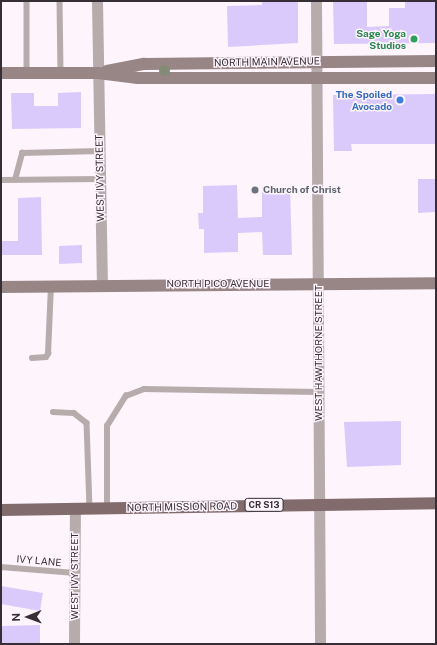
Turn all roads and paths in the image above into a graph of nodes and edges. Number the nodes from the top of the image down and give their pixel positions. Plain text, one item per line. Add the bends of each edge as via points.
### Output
1 (27, 1) edge
2 (60, 1) edge
3 (97, 1) edge
4 (316, 1) edge
5 (436, 61) edge
6 (317, 62) junction
7 (61, 72) junction
8 (98, 72) junction
9 (1, 73) edge
10 (27, 73) junction
11 (436, 78) edge
12 (317, 80) junction
13 (99, 151) junction
14 (100, 179) junction
15 (1, 180) edge
16 (15, 180) junction
17 (436, 283) edge
18 (102, 284) junction
19 (319, 284) junction
20 (1, 286) edge
21 (50, 286) junction
22 (32, 358) dead end
23 (320, 392) junction
24 (53, 412) dead end
25 (436, 503) edge
26 (320, 504) junction
27 (90, 508) junction
28 (107, 508) junction
29 (75, 509) junction
30 (1, 510) edge
31 (1, 567) edge
32 (76, 573) junction
33 (74, 644) edge
34 (320, 644) edge

1 - 10 lane
2 - 7 lane
3 - 8 street, WEST IVY STREET
4 - 6 street, WEST HAWTHORNE STREET
5 - 6 main road, NORTH MAIN AVENUE
6 - 8 main road, NORTH MAIN AVENUE via 144,64
6 - 12 street, WEST HAWTHORNE STREET
7 - 8 main road, NORTH MAIN AVENUE
7 - 10 main road, NORTH MAIN AVENUE
8 - 12 main road, NORTH MAIN AVENUE via 138,78
8 - 13 street, WEST IVY STREET
9 - 10 main road, NORTH MAIN AVENUE
11 - 12 main road, NORTH MAIN AVENUE
12 - 19 street, WEST HAWTHORNE STREET
13 - 14 street, WEST IVY STREET
13 - 16 lane via 22,154
14 - 16 lane
14 - 18 street, WEST IVY STREET
15 - 16 lane
17 - 19 main road, NORTH PICO AVENUE
18 - 19 main road, NORTH PICO AVENUE
18 - 21 main road, NORTH PICO AVENUE
19 - 23 street, WEST HAWTHORNE STREET
20 - 21 main road, NORTH PICO AVENUE
21 - 22 lane via 48,354 46,357
23 - 26 street, WEST HAWTHORNE STREET
23 - 28 lane via 144,389 126,396 107,426
24 - 27 lane via 74,413 87,423
25 - 26 main road, NORTH MISSION ROAD / CR S13
26 - 28 main road, NORTH MISSION ROAD / CR S13
26 - 34 street, WEST HAWTHORNE STREET
27 - 28 main road, NORTH MISSION ROAD / CR S13
27 - 29 main road, NORTH MISSION ROAD / CR S13
29 - 30 main road, NORTH MISSION ROAD / CR S13
29 - 32 street, WEST IVY STREET
31 - 32 lane, IVY LANE
32 - 33 street, WEST IVY STREET

